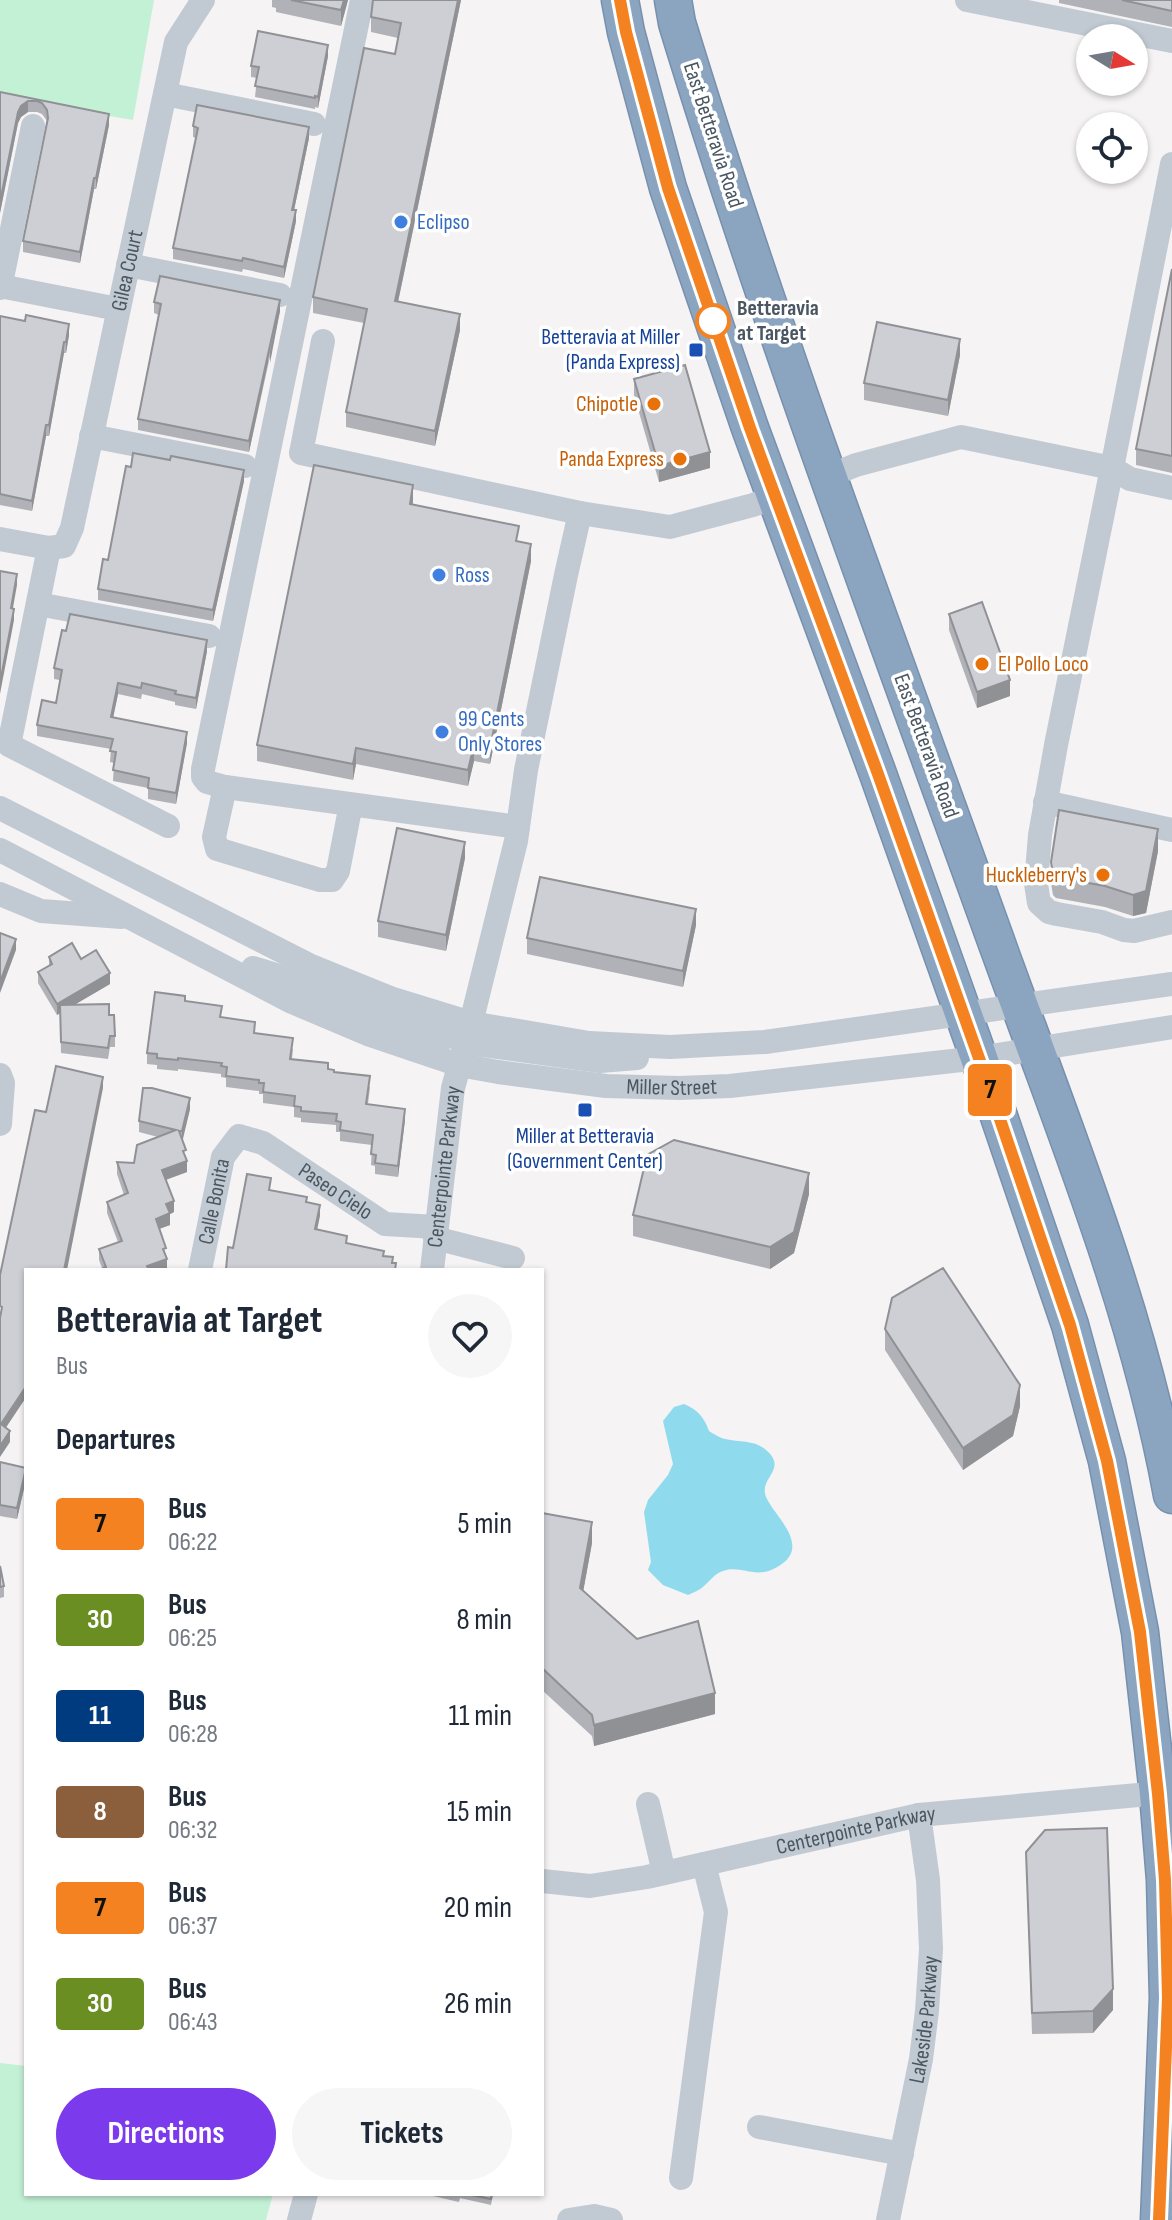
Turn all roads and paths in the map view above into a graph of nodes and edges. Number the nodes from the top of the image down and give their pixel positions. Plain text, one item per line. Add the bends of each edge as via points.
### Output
1 (203, 0) edge
2 (362, 0) edge
3 (620, 0) edge
4 (673, 0) edge
5 (967, 0) edge
6 (1172, 41) edge
7 (165, 94) junction
8 (314, 124) dead end
9 (33, 126) dead end
10 (1172, 164) edge
11 (128, 265) junction
12 (0, 287) edge
13 (280, 295) dead end
14 (118, 309) junction
15 (323, 341) dead end
16 (91, 436) junction
17 (270, 446) junction
18 (301, 453) junction
19 (245, 466) dead end
20 (1112, 468) junction
21 (829, 476) junction
22 (1172, 488) edge
23 (775, 497) junction
24 (580, 513) junction
25 (0, 539) edge
26 (56, 547) junction
27 (38, 604) junction
28 (209, 636) dead end
29 (225, 787) junction
30 (1045, 802) junction
31 (351, 804) junction
32 (0, 808) edge
33 (168, 826) dead end
34 (518, 827) junction
35 (1172, 830) edge
36 (0, 850) edge
37 (0, 894) edge
38 (131, 917) junction
39 (1172, 922) edge
40 (193, 949) junction
41 (1172, 984) edge
42 (1020, 1006) junction
43 (964, 1014) junction
44 (471, 1023) junction
45 (1172, 1027) edge
46 (670, 1047) junction
47 (1035, 1049) junction
48 (979, 1058) junction
49 (459, 1065) junction
50 (0, 1075) edge
51 (0, 1124) edge
52 (239, 1136) joint
53 (436, 1233) junction
54 (513, 1258) dead end
55 (200, 1268) edge
56 (432, 1268) edge
57 (1172, 1495) edge
58 (1165, 1793) edge
59 (648, 1804) dead end
60 (919, 1815) junction
61 (704, 1864) junction
62 (664, 1873) junction
63 (544, 1881) edge
64 (759, 2127) dead end
65 (902, 2154) junction
66 (681, 2178) dead end
67 (305, 2196) edge
68 (299, 2220) edge
69 (569, 2220) edge
70 (611, 2220) edge
71 (888, 2220) edge
72 (1159, 2220) edge

1 - 7 street, Gilea Court via 176,42
2 - 17 street
3 - 23 highway via 668,188
4 - 21 highway, East Betteravia Road via 719,159
5 - 6 street
7 - 8 street
7 - 11 street, Gilea Court
9 - 12 street
10 - 20 street
11 - 13 street
11 - 14 street, Gilea Court
12 - 14 street
14 - 16 street, Gilea Court
15 - 18 street
16 - 19 street
16 - 26 street, Gilea Court via 72,528
17 - 18 street
17 - 29 street via 203,769 207,782
18 - 24 street
20 - 21 street via 961,437
20 - 22 street via 1130,479
20 - 30 street
21 - 23 highway
21 - 42 highway, East Betteravia Road
23 - 24 street via 670,527
23 - 43 highway
24 - 34 street
25 - 26 street
26 - 27 street, Gilea Court
27 - 28 street
27 - 33 street, Gilea Court via 9,745
29 - 31 street
29 - 31 street via 214,837 217,849 320,880 332,880 338,871
30 - 35 street
30 - 39 street via 1037,895 1043,908 1124,930
31 - 34 street
32 - 44 street, Miller Street via 309,965
34 - 44 street
36 - 38 street, Miller Street
37 - 38 street, Miller Street via 41,911
38 - 40 street, Miller Street
40 - 44 street, Miller Street via 276,975 405,1027 446,1037 461,1036
40 - 49 street, Miller Street via 292,1002
41 - 42 street, Miller Street
42 - 43 street, Miller Street
42 - 47 highway, East Betteravia Road
43 - 46 street, Miller Street via 765,1042
43 - 48 highway
44 - 46 street, Miller Street via 589,1043
45 - 47 street, Miller Street
46 - 49 street via 636,1058 600,1061 475,1044 463,1052
47 - 48 street, Miller Street
47 - 57 highway, East Betteravia Road via 1122,1292
48 - 49 street, Miller Street via 679,1088 606,1086
48 - 58 highway via 1070,1325 1107,1461
49 - 53 street, Centerpointe Parkway
50 - 51 street
52 - 53 street, Paseo Cielo via 263,1143 385,1224
52 - 55 street, Calle Bonita via 223,1157
53 - 54 street, Paseo Cielo
53 - 56 street, Centerpointe Parkway
58 - 60 street, Centerpointe Parkway
58 - 72 highway via 1168,1998
59 - 62 street
60 - 61 street, Centerpointe Parkway
60 - 65 street, Lakeside Parkway via 931,1949 921,2059
61 - 62 street, Centerpointe Parkway
61 - 66 street via 716,1912
62 - 63 street, Centerpointe Parkway via 590,1886
64 - 65 street
65 - 71 street, Lakeside Parkway
67 - 68 street
69 - 70 street

